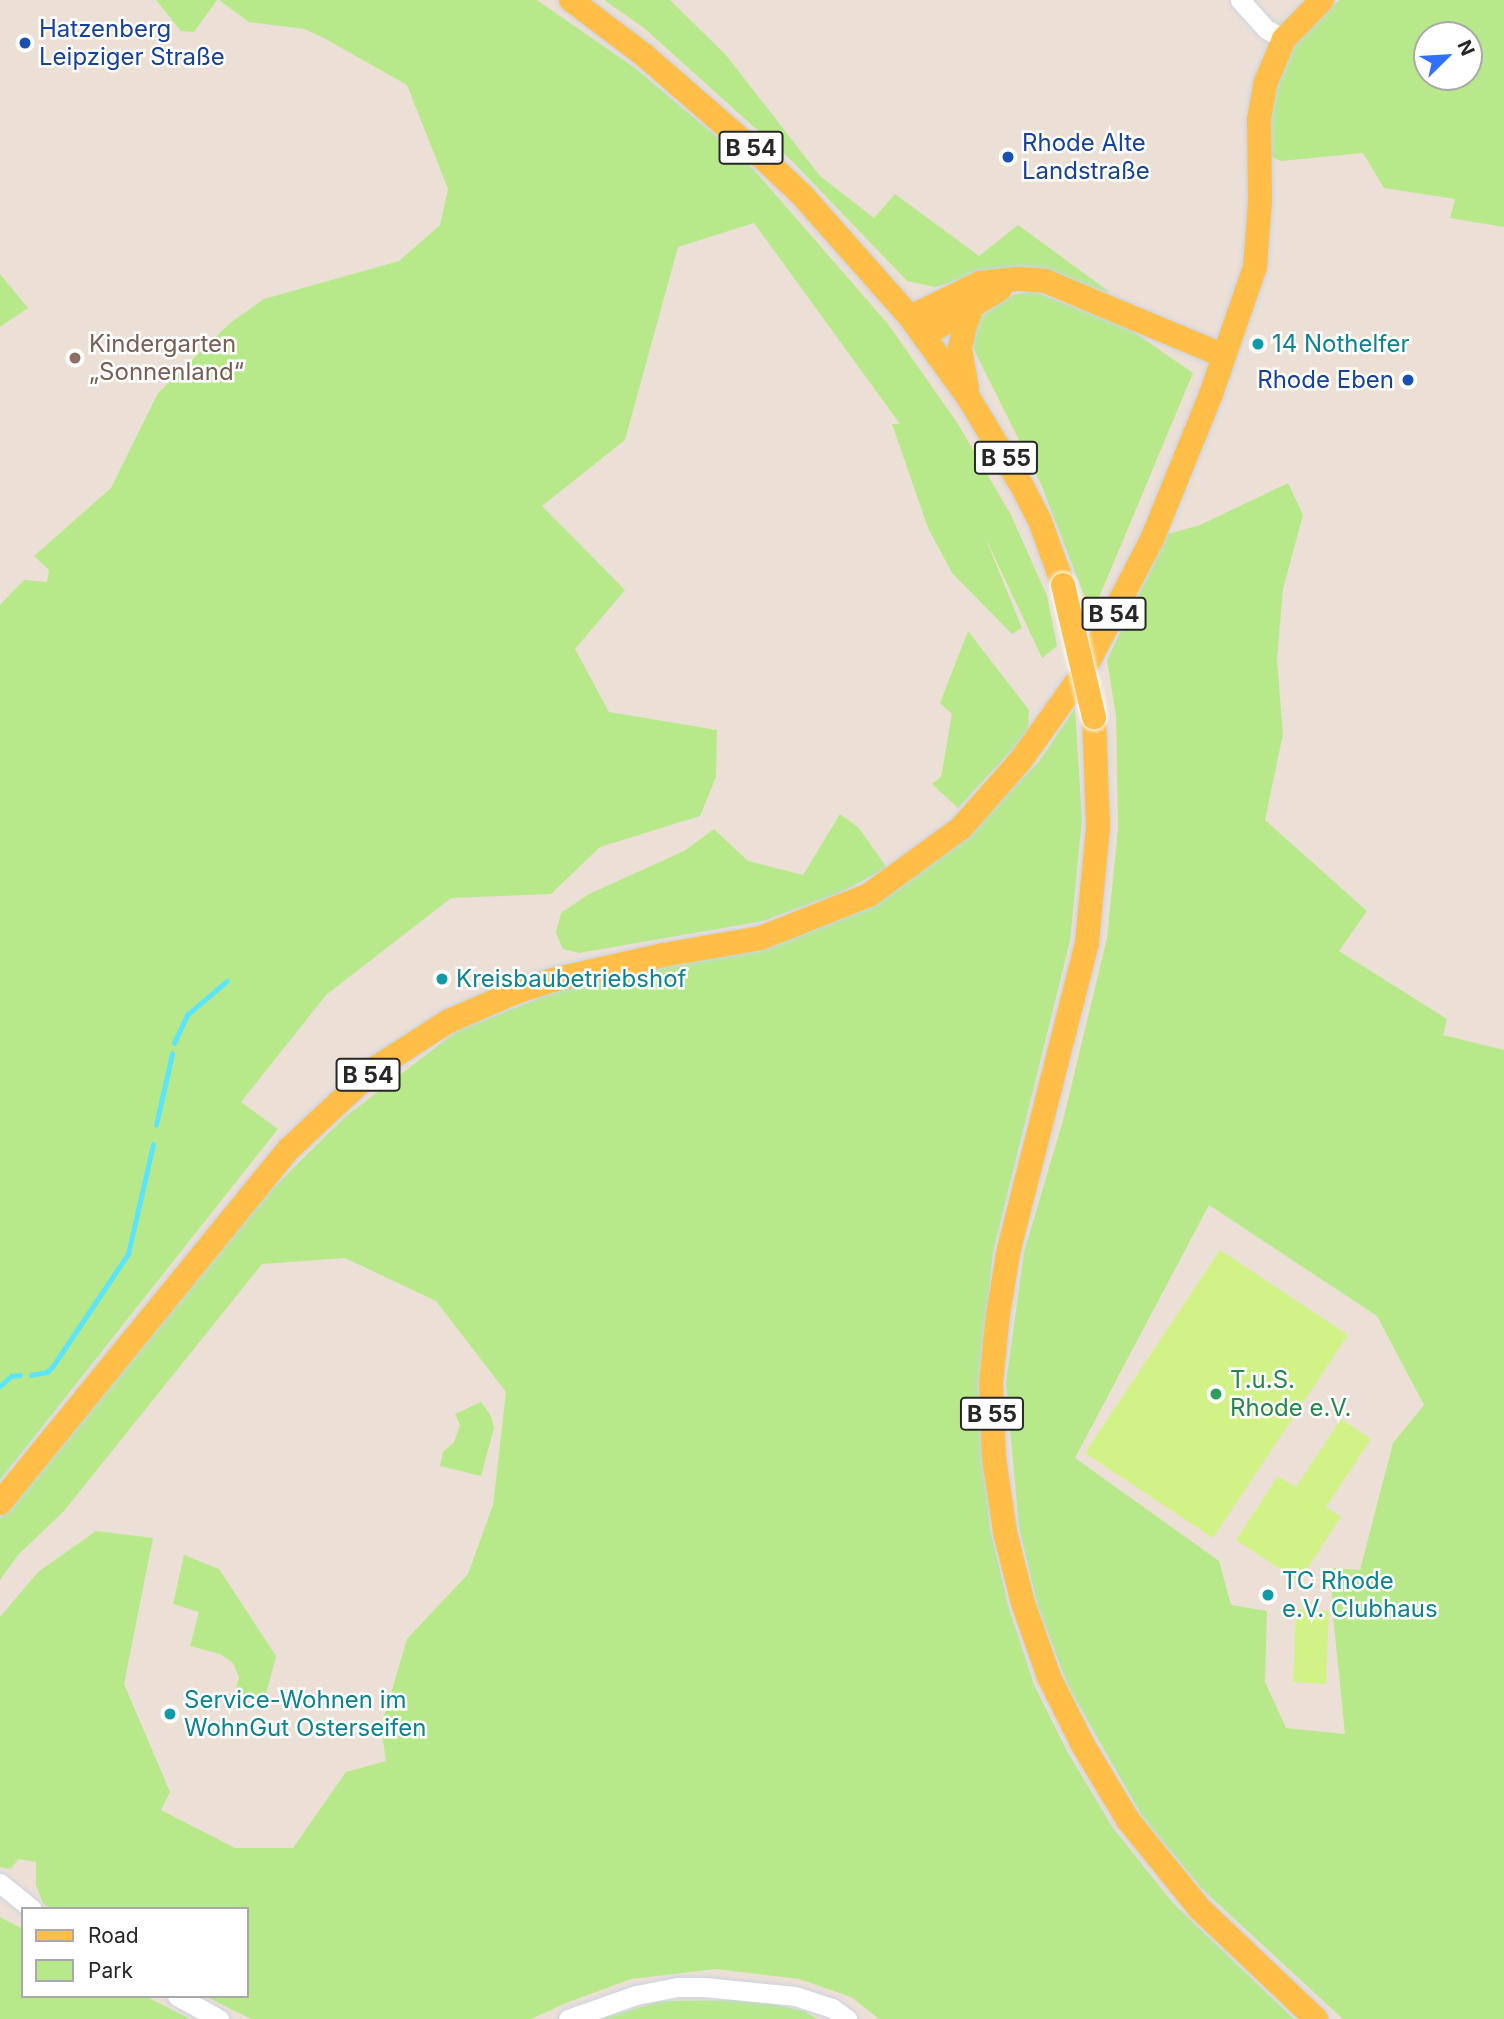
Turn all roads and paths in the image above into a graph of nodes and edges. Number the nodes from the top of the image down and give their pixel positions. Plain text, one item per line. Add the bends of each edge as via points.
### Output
1 (572, 0) edge
2 (1240, 0) edge
3 (1322, 0) edge
4 (1284, 39) junction
5 (1019, 279) junction
6 (974, 302) junction
7 (918, 326) junction
8 (1224, 356) junction
9 (968, 397) junction
10 (0, 1503) edge
11 (0, 1883) edge
12 (30, 1907) edge
13 (181, 1998) edge
14 (219, 2019) edge
15 (568, 2019) edge
16 (847, 2019) edge
17 (1316, 2019) edge

1 - 7 main road, B 54 via 644,55 765,160
2 - 4 street via 1266,29
3 - 4 main road
4 - 8 main road via 1265,84 1259,120 1255,267
5 - 6 main road
5 - 7 main road via 980,282
5 - 8 main road via 1062,286
6 - 7 main road
6 - 9 main road via 960,348
7 - 9 main road, B 55
8 - 10 main road, B 54 via 1153,537 1082,676 1021,760 961,828 869,895 831,912 761,938 594,970 516,992 449,1021 398,1052 290,1148
9 - 17 main road, B 55, bridge via 1034,509 1063,585 1094,717 1098,828 1087,943 1009,1248 998,1315 991,1383 994,1458 1005,1532 1049,1677 1128,1820 1200,1909
11 - 12 street
13 - 14 street
15 - 16 street via 636,1995 704,1987 795,1996 832,2008

